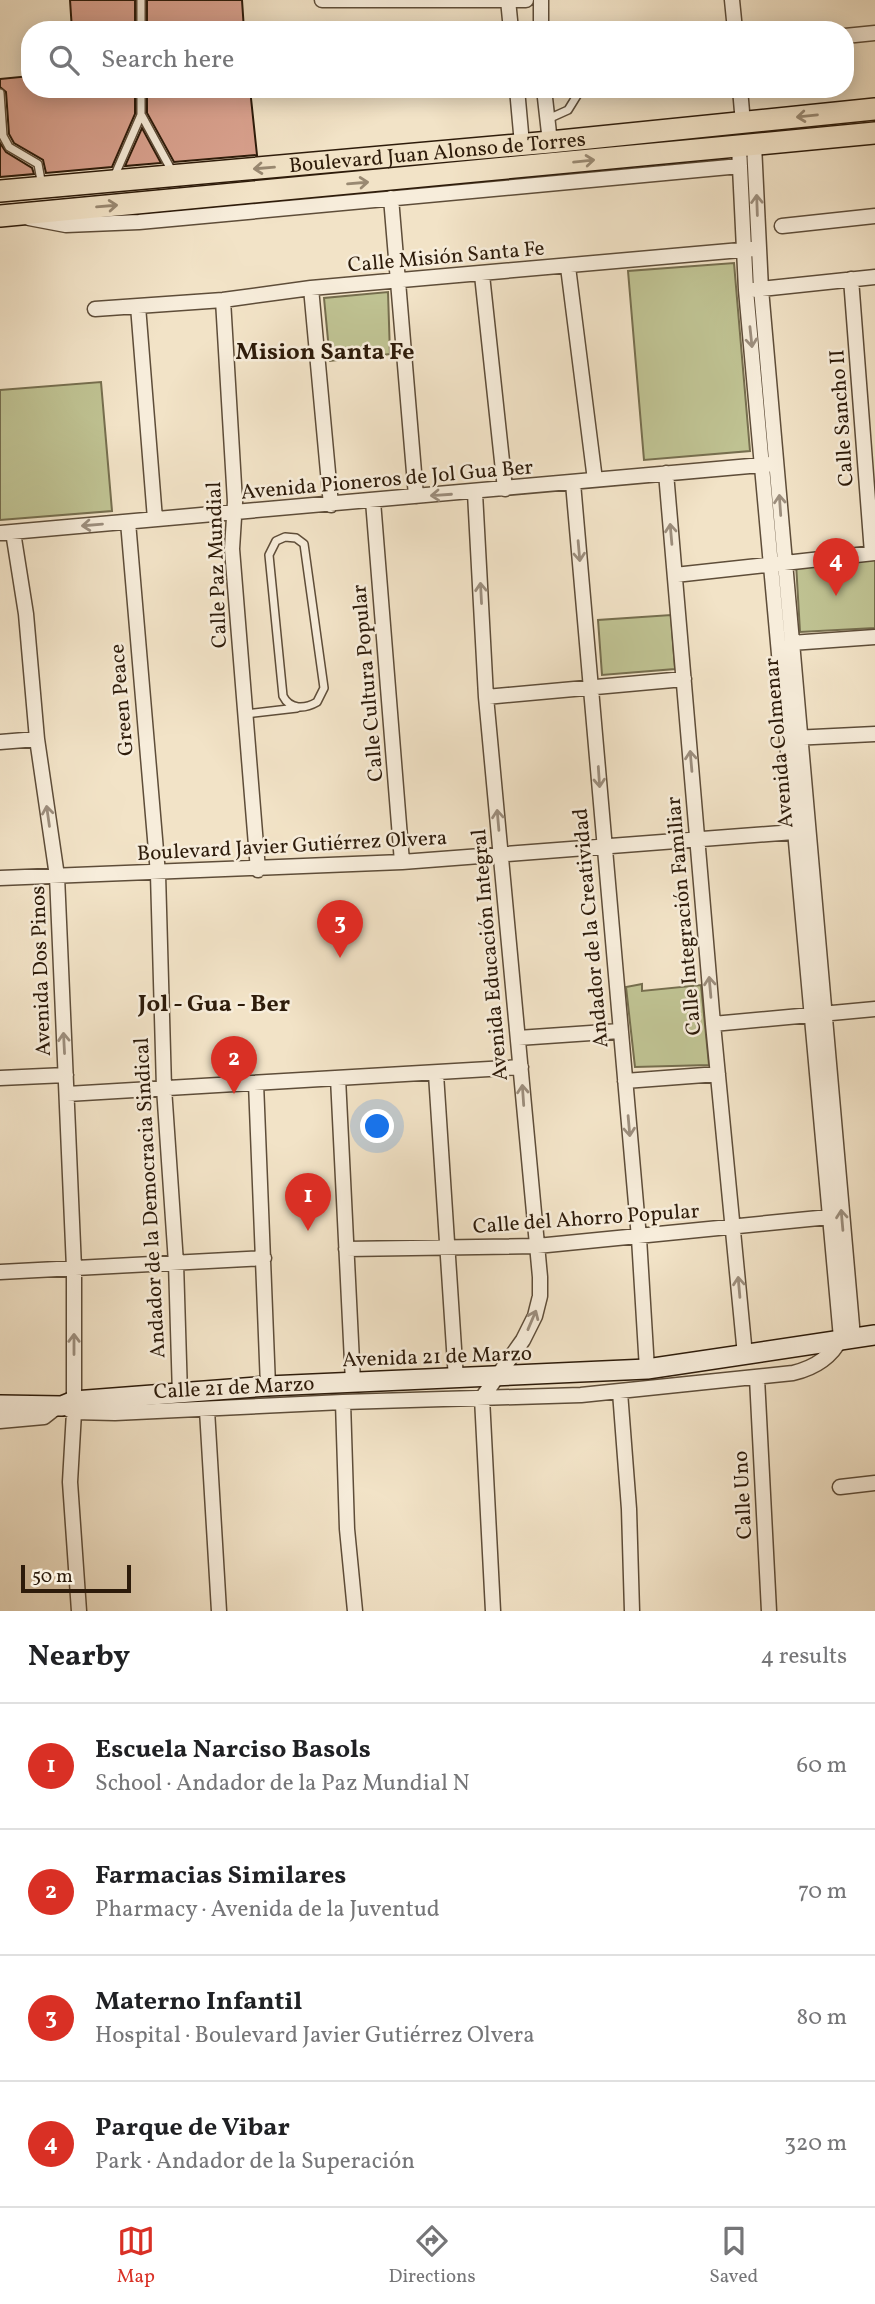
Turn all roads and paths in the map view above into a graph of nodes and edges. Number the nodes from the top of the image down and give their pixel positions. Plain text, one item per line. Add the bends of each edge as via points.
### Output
1 (141, 0) edge
2 (321, 0) edge
3 (508, 0) edge
4 (526, 0) edge
5 (541, 0) edge
6 (732, 0) edge
7 (141, 21) edge
8 (510, 21) edge
9 (541, 21) edge
10 (734, 21) edge
11 (875, 33) edge
12 (854, 35) edge
13 (0, 93) edge
14 (141, 98) edge
15 (518, 98) edge
16 (545, 98) edge
17 (575, 98) edge
18 (741, 98) edge
19 (875, 109) edge
20 (141, 115) junction
21 (548, 119) junction
22 (743, 123) junction
23 (875, 134) edge
24 (550, 142) junction
25 (522, 144) junction
26 (744, 153) junction
27 (176, 176) junction
28 (112, 181) junction
29 (42, 187) junction
30 (0, 191) edge
31 (391, 198) junction
32 (7, 215) edge
33 (875, 216) edge
34 (782, 226) dead end
35 (751, 249) junction
36 (568, 267) junction
37 (482, 275) junction
38 (875, 277) edge
39 (852, 279) junction
40 (397, 281) junction
41 (311, 288) junction
42 (753, 290) junction
43 (223, 300) junction
44 (138, 306) junction
45 (95, 309) dead end
46 (770, 464) junction
47 (666, 473) junction
48 (595, 480) junction
49 (573, 483) junction
50 (505, 489) junction
51 (475, 493) junction
52 (416, 496) junction
53 (373, 501) junction
54 (331, 505) junction
55 (235, 514) junction
56 (155, 519) junction
57 (128, 522) junction
58 (7, 532) edge
59 (874, 553) edge
60 (779, 561) junction
61 (674, 575) junction
62 (875, 637) edge
63 (791, 643) junction
64 (684, 679) junction
65 (592, 688) junction
66 (486, 697) junction
67 (300, 708) junction
68 (245, 714) junction
69 (875, 734) edge
70 (793, 738) junction
71 (37, 739) junction
72 (0, 742) edge
73 (794, 832) junction
74 (697, 842) junction
75 (604, 849) junction
76 (501, 855) junction
77 (402, 862) junction
78 (258, 870) junction
79 (158, 874) junction
80 (57, 876) junction
81 (0, 878) edge
82 (875, 1009) edge
83 (816, 1012) junction
84 (713, 1024) junction
85 (620, 1031) junction
86 (518, 1038) junction
87 (521, 1067) junction
88 (436, 1074) junction
89 (718, 1074) junction
90 (66, 1075) junction
91 (0, 1078) edge
92 (338, 1078) junction
93 (625, 1081) junction
94 (256, 1083) junction
95 (164, 1088) junction
96 (67, 1094) junction
97 (829, 1217) junction
98 (733, 1226) junction
99 (639, 1238) junction
100 (537, 1246) junction
101 (448, 1248) junction
102 (346, 1250) junction
103 (264, 1258) junction
104 (176, 1263) junction
105 (74, 1268) junction
106 (0, 1272) edge
107 (875, 1335) edge
108 (847, 1337) junction
109 (745, 1355) junction
110 (647, 1369) junction
111 (496, 1377) junction
112 (757, 1378) junction
113 (456, 1379) junction
114 (354, 1382) junction
115 (268, 1386) junction
116 (620, 1392) junction
117 (180, 1395) junction
118 (482, 1398) junction
119 (343, 1402) junction
120 (0, 1405) edge
121 (67, 1406) junction
122 (207, 1410) junction
123 (0, 1421) edge
124 (875, 1483) edge
125 (841, 1487) dead end
126 (79, 1611) edge
127 (219, 1611) edge
128 (355, 1611) edge
129 (493, 1611) edge
130 (632, 1611) edge
131 (769, 1611) edge

1 - 7 lane
2 - 3 street
3 - 4 street
3 - 8 street
5 - 9 street
6 - 10 street
11 - 12 street
13 - 29 lane via 3,136 9,148 38,164
14 - 20 lane
15 - 25 street
16 - 21 street
17 - 21 lane via 568,110
18 - 22 street
19 -> 22 main road, Boulevard Juan Alonso de Torres
20 - 27 lane
20 - 28 lane
21 - 24 street
22 - 24 main road, Boulevard Juan Alonso de Torres
23 - 26 main road, Boulevard Juan Alonso de Torres
24 - 25 main road, Boulevard Juan Alonso de Torres
25 -> 27 main road, Boulevard Juan Alonso de Torres
26 - 31 street
32 -> 26 main road, Boulevard Juan Alonso de Torres
35 -> 26 street, Avenida Colmenar
26 - 35 street, Avenida Colmenar
27 - 28 main road, Boulevard Juan Alonso de Torres
28 - 29 main road, Boulevard Juan Alonso de Torres
29 - 30 main road, Boulevard Juan Alonso de Torres
31 - 32 street via 94,224 66,225
31 - 40 street
33 - 34 street
35 - 36 street, Calle Misión Santa Fe
35 - 42 street, Avenida Colmenar
36 - 37 street, Calle Misión Santa Fe
36 - 48 street
37 - 40 street, Calle Misión Santa Fe
37 - 50 street
38 - 39 street
39 - 42 street
39 - 59 street, Calle Sancho II
40 - 41 street, Calle Misión Santa Fe
40 - 52 street
41 - 43 street, Calle Misión Santa Fe
41 - 54 street
42 - 46 street, Avenida Colmenar
43 - 44 street, Calle Misión Santa Fe
43 - 55 street, Calle Paz Mundial
44 - 45 street, Calle Misión Santa Fe
44 - 56 street
46 - 47 street, Avenida Pioneros de Jol Gua Ber
46 - 60 street, Avenida Colmenar
47 - 48 street, Avenida Pioneros de Jol Gua Ber
61 -> 47 street, Calle Integración Familiar
48 - 49 street, Avenida Pioneros de Jol Gua Ber
49 - 50 street, Avenida Pioneros de Jol Gua Ber
49 -> 65 street, Andador de la Creatividad
50 - 51 street, Avenida Pioneros de Jol Gua Ber
51 -> 52 street, Avenida Pioneros de Jol Gua Ber
66 -> 51 street, Avenida Educación Integral
52 - 53 street, Avenida Pioneros de Jol Gua Ber
53 - 54 street, Avenida Pioneros de Jol Gua Ber
53 - 77 street, Calle Cultura Popular
54 - 55 street, Avenida Pioneros de Jol Gua Ber
55 - 56 street, Avenida Pioneros de Jol Gua Ber
55 - 68 street, Calle Paz Mundial via 232,549
56 - 57 street, Avenida Pioneros de Jol Gua Ber
57 -> 58 street, Avenida Pioneros de Jol Gua Ber
57 - 79 street, Green Peace
58 - 71 street, Avenida Dos Pinos via 26,614
59 - 60 street
60 - 61 street
60 - 63 street, Avenida Colmenar
60 - 70 street, Avenida Colmenar
61 - 64 street, Calle Integración Familiar
62 - 63 street
63 - 70 street, Avenida Colmenar
64 - 65 street
74 -> 64 street, Calle Integración Familiar
65 - 66 street
65 -> 75 street, Andador de la Creatividad
76 -> 66 street, Avenida Educación Integral
67 - 67 lane via 287,704 283,696 269,555 276,541 285,537 304,544 324,688 317,702
67 - 68 lane
68 - 78 street, Calle Paz Mundial
69 - 70 street
70 - 73 street, Avenida Colmenar
70 - 83 street, Avenida Colmenar
71 - 72 street
80 -> 71 street, Avenida Dos Pinos
73 - 74 street, Boulevard Javier Gutiérrez Olvera
73 - 83 street, Avenida Colmenar
74 - 75 street, Boulevard Javier Gutiérrez Olvera
84 -> 74 street, Calle Integración Familiar
75 - 76 street, Boulevard Javier Gutiérrez Olvera
75 - 85 street, Andador de la Creatividad
76 - 77 street, Boulevard Javier Gutiérrez Olvera
76 - 86 street, Avenida Educación Integral
77 - 78 street, Boulevard Javier Gutiérrez Olvera
78 - 79 street, Boulevard Javier Gutiérrez Olvera
79 - 80 street, Boulevard Javier Gutiérrez Olvera
79 - 95 street, Andador de la Democracia Sindical
80 - 81 street, Boulevard Javier Gutiérrez Olvera
90 -> 80 street, Avenida Dos Pinos
82 - 83 street
83 - 84 street
83 - 97 street, Avenida Colmenar
108 -> 83 street, Avenida Colmenar
84 - 89 street, Calle Integración Familiar
85 - 86 street
85 - 93 street, Andador de la Creatividad
86 - 87 street, Avenida Educación Integral
87 - 88 street
100 -> 87 street, Avenida Educación Integral
88 - 92 street
88 - 101 street
89 - 93 street
89 - 98 street, Calle Integración Familiar
90 - 91 street
90 - 96 street, Avenida Dos Pinos
92 - 94 street
92 - 102 street
93 -> 99 street, Andador de la Creatividad
94 - 95 street
94 - 103 street
95 - 96 street
95 - 104 street, Andador de la Democracia Sindical
96 - 105 street, Avenida Dos Pinos
97 - 98 street, Calle del Ahorro Popular
97 - 108 street, Avenida Colmenar
98 - 99 street, Calle del Ahorro Popular
109 -> 98 street, Calle Integración Familiar
99 - 100 street, Calle del Ahorro Popular
99 - 110 street, Andador de la Creatividad
100 - 101 street, Calle del Ahorro Popular
111 -> 100 street, Avenida Educación Integral via 535,1316 540,1296
101 - 102 street, Calle del Ahorro Popular
101 - 113 street
102 - 114 street
103 - 104 street
103 - 115 street
104 - 105 street
104 - 117 street, Andador de la Democracia Sindical
105 - 106 street
121 -> 105 street, Avenida Dos Pinos
107 - 108 street, Avenida 21 de Marzo
108 - 109 street, Avenida 21 de Marzo
108 - 112 street, Calle 21 de Marzo via 806,1370
109 - 110 street, Avenida 21 de Marzo
110 - 111 street, Avenida 21 de Marzo
111 - 113 street, Avenida 21 de Marzo
111 - 118 street, Avenida Educación Integral
112 - 116 street, Calle 21 de Marzo
112 - 131 street, Calle Uno
113 - 114 street, Avenida 21 de Marzo
114 - 115 street, Avenida 21 de Marzo
115 - 117 street, Avenida 21 de Marzo
116 - 118 street, Calle 21 de Marzo
116 - 130 street
117 - 121 street, Avenida 21 de Marzo
118 - 119 street, Calle 21 de Marzo
118 - 129 street
119 - 122 street, Calle 21 de Marzo
119 - 128 street
120 - 121 street, Avenida 21 de Marzo
121 - 122 street, Calle 21 de Marzo
121 - 123 street, Calle 21 de Marzo via 44,1417
121 - 126 street, Avenida Dos Pinos
122 - 127 street
124 - 125 street

